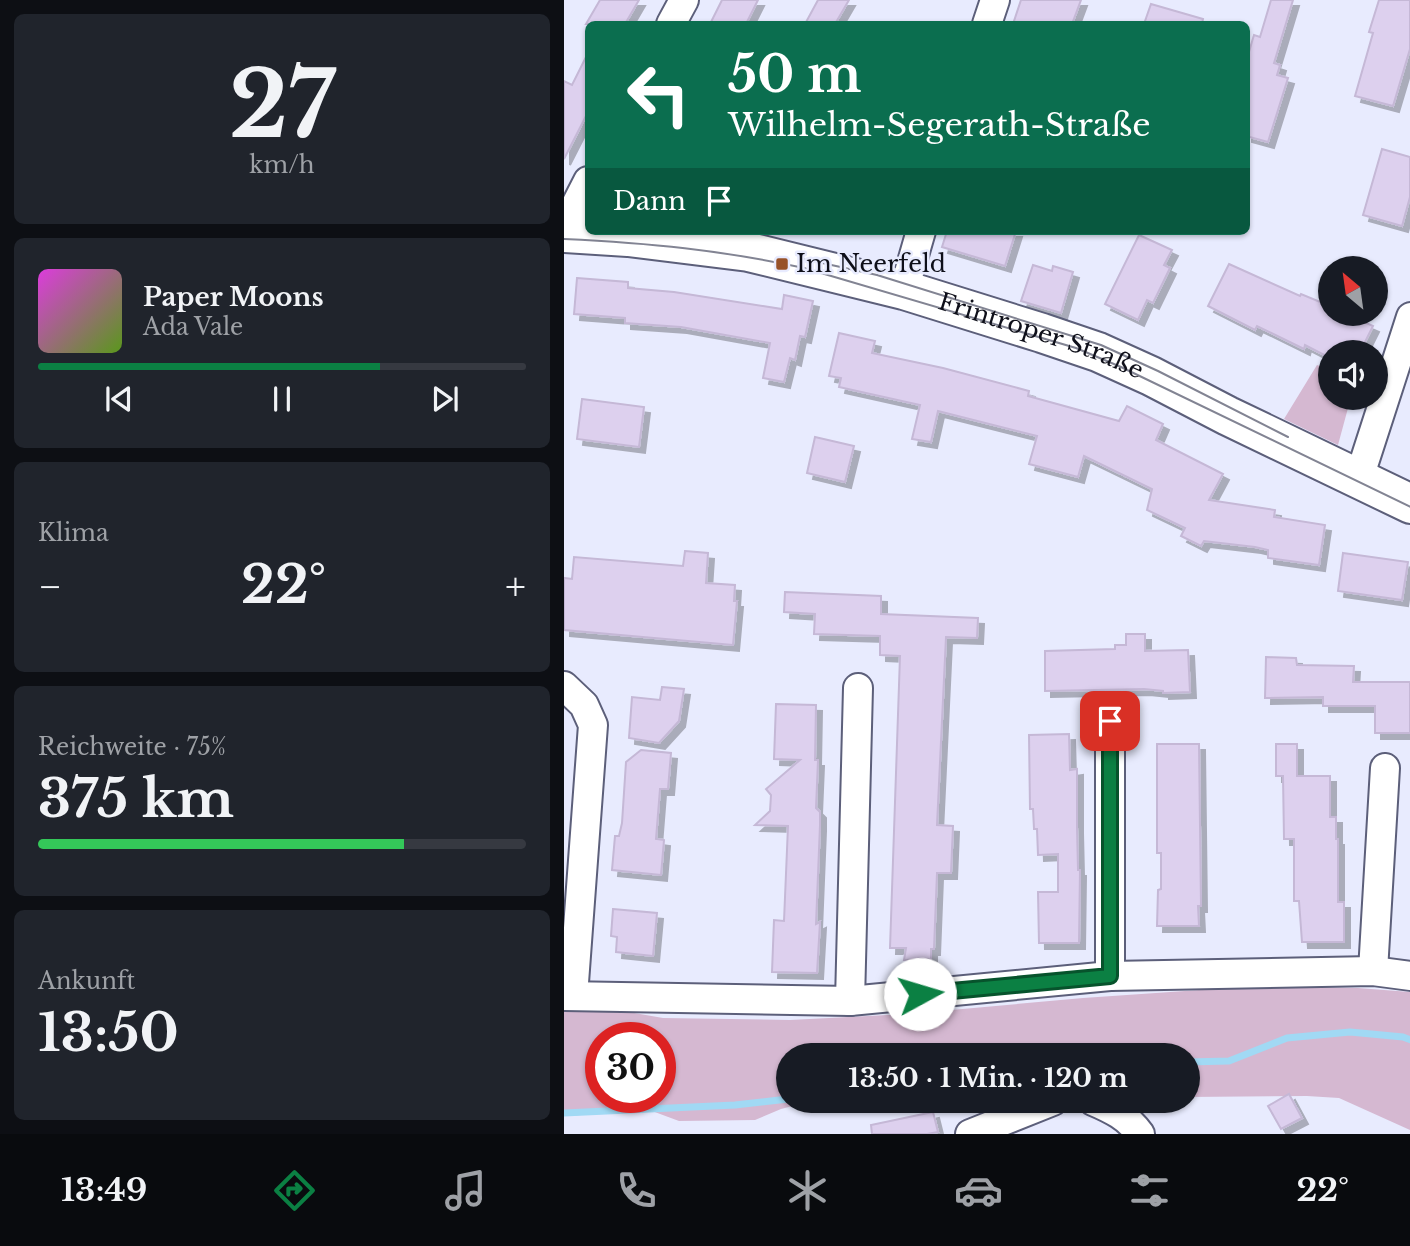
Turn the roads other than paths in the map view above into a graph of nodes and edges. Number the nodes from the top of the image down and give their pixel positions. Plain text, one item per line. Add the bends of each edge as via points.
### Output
1 (684, 0) edge
2 (996, 0) edge
3 (673, 21) edge
4 (988, 21) edge
5 (585, 187) edge
6 (564, 230) edge
7 (585, 232) edge
8 (610, 235) edge
9 (920, 235) edge
10 (904, 289) junction
11 (1410, 317) edge
12 (1359, 478) junction
13 (1410, 504) edge
14 (564, 686) edge
15 (859, 688) dead end
16 (1110, 721) dead end
17 (1385, 768) dead end
18 (1373, 971) junction
19 (1110, 976) junction
20 (1410, 976) edge
21 (568, 996) edge
22 (850, 1001) junction
23 (1023, 1113) edge
24 (1118, 1113) edge
25 (970, 1134) edge
26 (1140, 1134) edge

1 - 3 street
2 - 4 street
5 - 6 street
6 - 7 main road, Frintroper Straße
8 - 10 main road, Frintroper Straße via 749,251
9 - 10 street
10 - 12 main road, Frintroper Straße via 1098,352
11 - 12 street
12 - 13 main road, Frintroper Straße
14 - 21 street via 584,705 593,725
15 - 22 street
16 - 19 street
17 - 18 street
18 - 19 street
18 - 20 street
19 - 22 street
21 - 22 street
23 - 25 street
24 - 26 street

